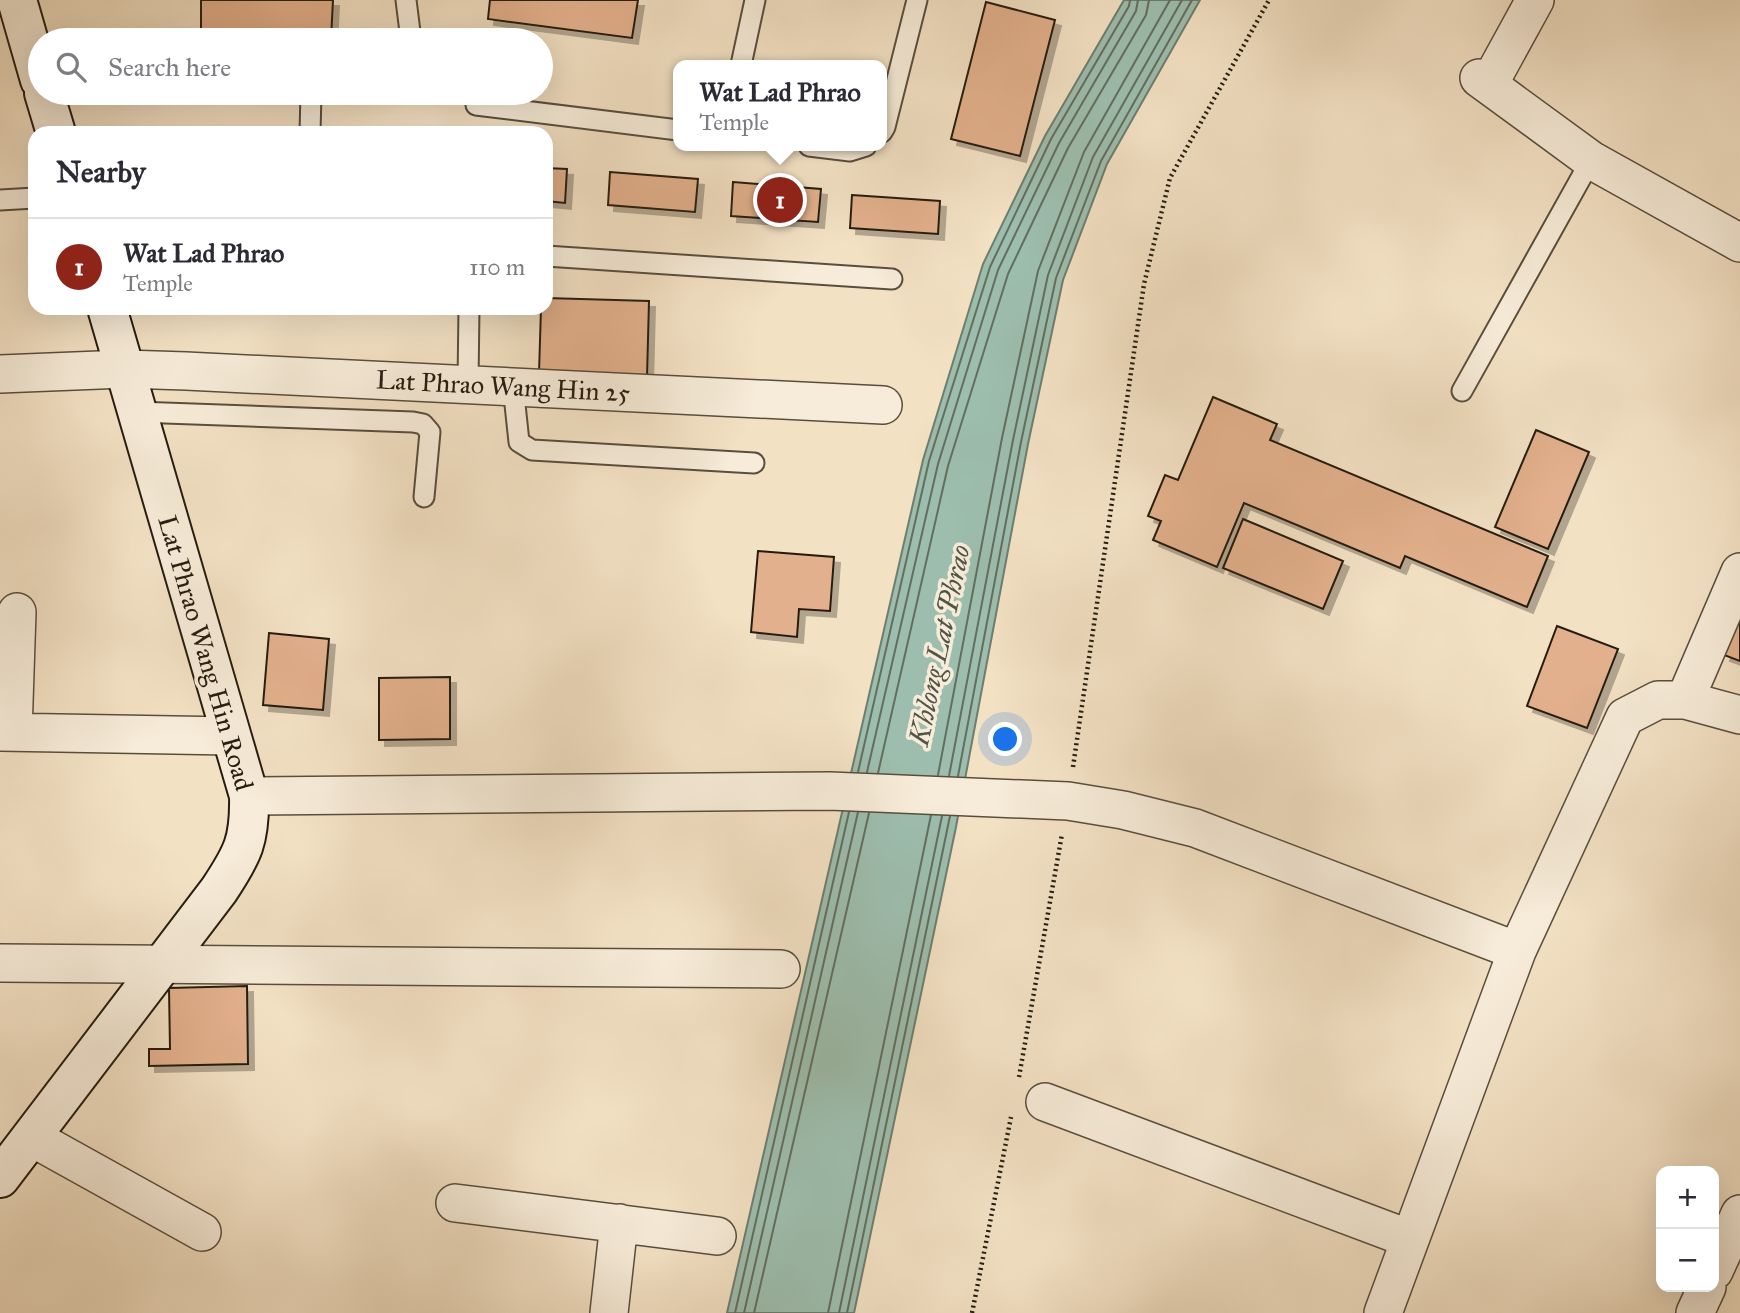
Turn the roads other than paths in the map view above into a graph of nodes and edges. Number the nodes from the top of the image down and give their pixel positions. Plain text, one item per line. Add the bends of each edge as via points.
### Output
1 (17, 0) edge
2 (406, 0) edge
3 (755, 0) edge
4 (917, 0) edge
5 (1535, 0) edge
6 (410, 28) edge
7 (28, 38) edge
8 (742, 60) edge
9 (48, 105) edge
10 (311, 105) edge
11 (484, 105) edge
12 (887, 119) edge
13 (54, 126) edge
14 (310, 126) edge
15 (673, 129) edge
16 (1591, 160) junction
17 (28, 198) edge
18 (0, 200) edge
19 (1740, 243) edge
20 (553, 256) edge
21 (892, 279) dead end
22 (109, 315) edge
23 (469, 315) edge
24 (124, 369) junction
25 (0, 374) edge
26 (468, 383) junction
27 (513, 386) junction
28 (1462, 391) dead end
29 (883, 405) dead end
30 (137, 412) junction
31 (754, 463) dead end
32 (424, 497) dead end
33 (1740, 572) edge
34 (17, 612) dead end
35 (1685, 700) junction
36 (1740, 715) edge
37 (7, 732) edge
38 (231, 736) junction
39 (248, 796) junction
40 (1517, 951) junction
41 (0, 963) edge
42 (162, 966) junction
43 (781, 969) dead end
44 (1025, 1097) road end
45 (31, 1137) junction
46 (0, 1178) edge
47 (454, 1203) dead end
48 (1740, 1214) edge
49 (619, 1223) junction
50 (202, 1232) dead end
51 (717, 1236) dead end
52 (1410, 1239) junction
53 (1719, 1260) edge
54 (1705, 1292) edge
55 (609, 1313) edge
56 (1382, 1313) edge
57 (1695, 1313) edge

1 - 7 main road
2 - 6 lane
3 - 8 lane
4 - 12 lane
5 - 16 street via 1484,81
9 - 13 main road
10 - 14 lane
11 - 15 lane
16 - 19 street
16 - 28 lane
17 - 18 lane
20 - 21 lane
22 - 24 main road, Lat Phrao Wang Hin Road
23 - 26 lane
24 - 25 street, Lat Phrao Wang Hin 25
24 - 26 street, Lat Phrao Wang Hin 25
24 - 30 main road, Lat Phrao Wang Hin Road
26 - 27 street, Lat Phrao Wang Hin 25
27 - 29 street, Lat Phrao Wang Hin 25
27 - 31 lane via 519,442 532,450
30 - 32 lane via 423,424 430,432
30 - 38 main road, Lat Phrao Wang Hin Road
33 - 35 street
34 - 37 street
35 - 36 street
35 - 40 street via 1658,700 1625,718
37 - 38 street
38 - 39 main road, Lat Phrao Wang Hin Road
39 - 40 street via 830,791 1068,801 1195,828
39 - 42 main road, Lat Phrao Wang Hin Road via 250,827 238,862
40 - 52 street
41 - 42 street
42 - 43 street
42 - 45 main road, Lat Phrao Wang Hin Road
44 - 52 street
45 - 46 main road, Lat Phrao Wang Hin Road
45 - 50 street
47 - 49 street
48 - 53 street
49 - 51 street
49 - 55 street
52 - 56 street
54 - 57 street

